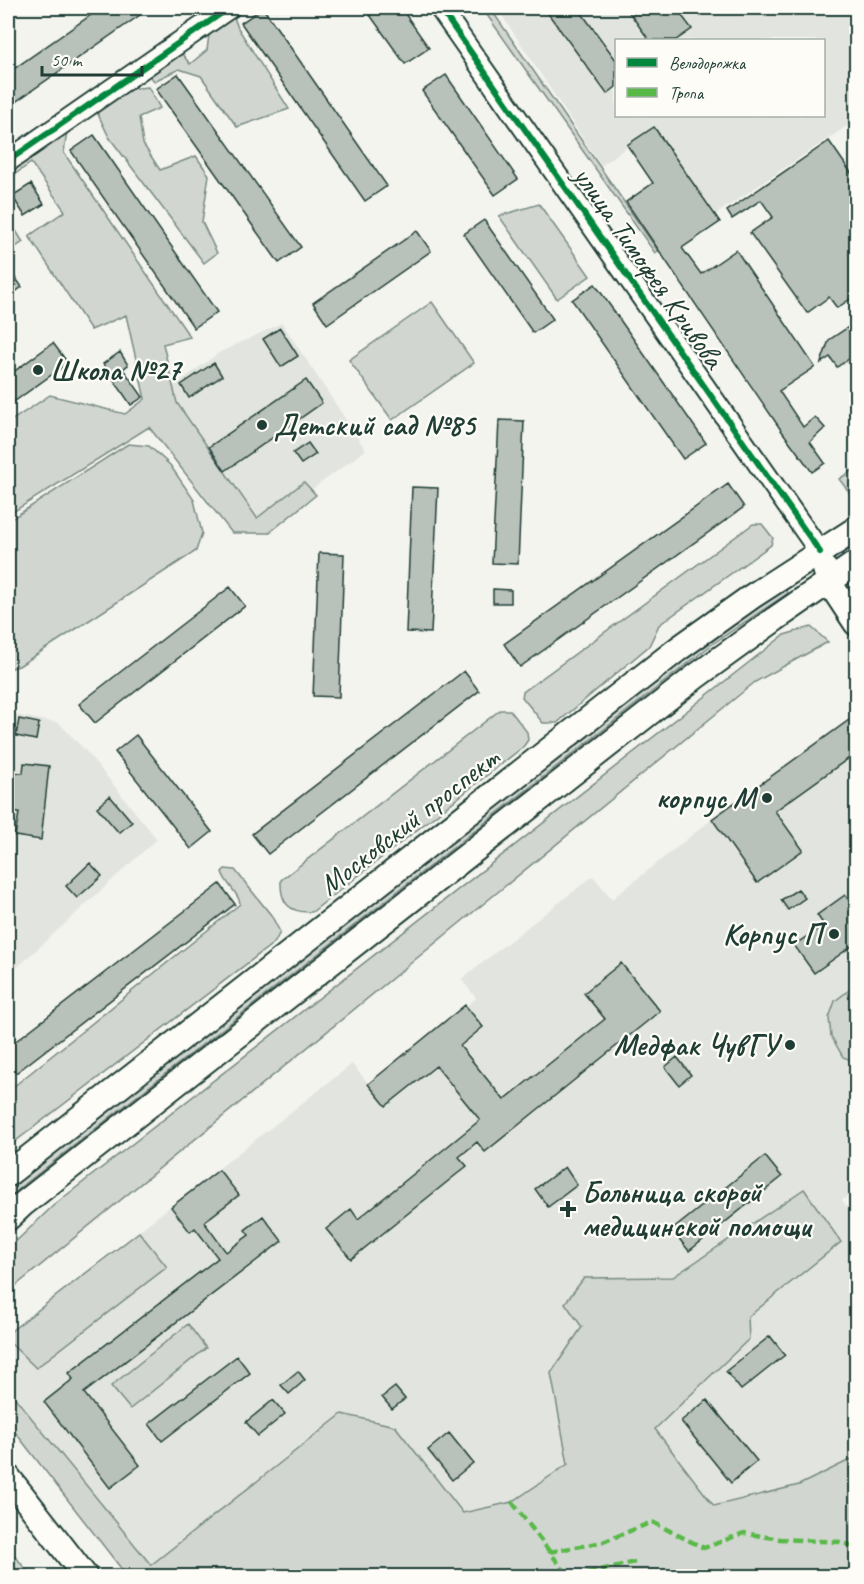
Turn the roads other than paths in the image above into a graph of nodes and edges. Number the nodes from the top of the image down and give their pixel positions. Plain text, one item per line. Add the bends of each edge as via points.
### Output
1 (229, 8) edge
2 (440, 8) edge
3 (8, 161) edge
4 (856, 529) edge
5 (820, 552) junction
6 (842, 573) edge
7 (856, 600) edge
8 (856, 623) edge
9 (8, 1174) edge
10 (8, 1218) edge
11 (8, 1477) edge
12 (8, 1504) edge
13 (63, 1576) edge
14 (85, 1576) edge

1 - 3 street
2 - 5 street, улица Тимофея Кривова
4 - 5 main road, Московский проспект
5 - 6 main road
5 - 9 main road, Московский проспект via 678,649
6 - 7 main road
6 - 8 main road
6 - 10 main road, Московский проспект via 685,685
11 - 14 main road
12 - 13 main road

